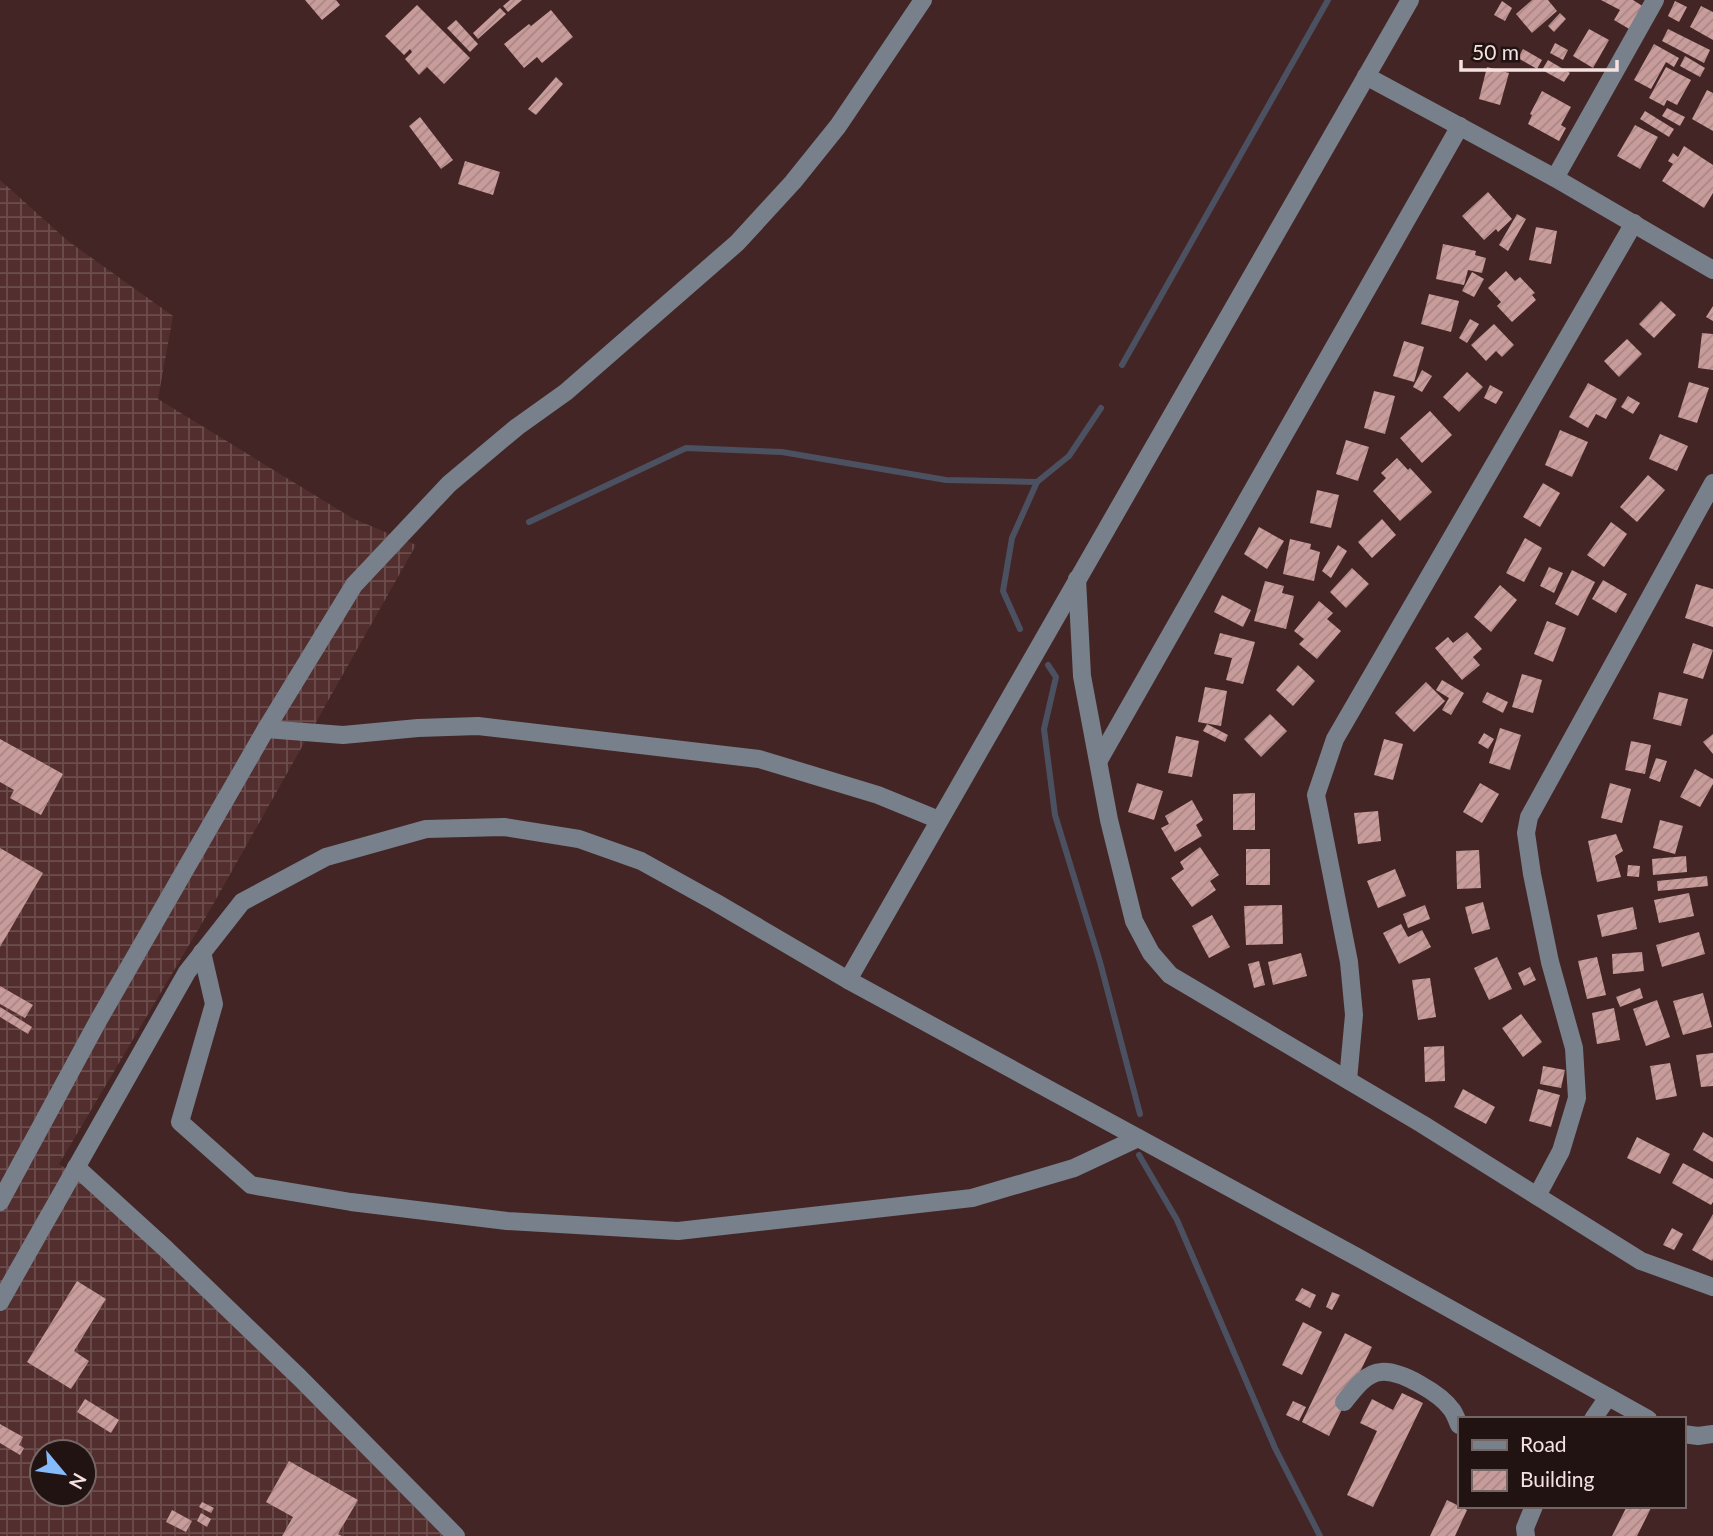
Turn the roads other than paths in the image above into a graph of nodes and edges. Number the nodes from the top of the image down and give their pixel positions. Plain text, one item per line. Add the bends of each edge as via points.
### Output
1 (923, 0) edge
2 (1410, 0) edge
3 (1655, 0) edge
4 (1366, 76) junction
5 (1461, 126) junction
6 (1555, 177) junction
7 (1634, 223) junction
8 (1713, 270) edge
9 (1713, 483) edge
10 (1077, 579) junction
11 (267, 729) junction
12 (1099, 760) junction
13 (939, 820) junction
14 (202, 952) junction
15 (848, 980) junction
16 (1348, 1080) junction
17 (1138, 1138) junction
18 (76, 1167) junction
19 (1537, 1196) junction
20 (0, 1202) edge
21 (1713, 1287) edge
22 (0, 1302) edge
23 (1608, 1396) junction
24 (1344, 1402) dead end
25 (1594, 1417) edge
26 (1645, 1417) edge
27 (1458, 1423) edge
28 (1533, 1508) edge
29 (456, 1536) edge
30 (1526, 1536) edge

1 - 11 street via 838,126 737,243 566,392 449,484 354,585
2 - 4 street
3 - 6 street
4 - 5 street
4 - 10 street
5 - 6 street
5 - 12 street
6 - 7 street
7 - 8 street
7 - 16 street via 1335,739 1316,795 1349,962 1354,1015
9 - 19 street via 1529,817 1526,833 1532,874 1574,1048 1577,1098 1561,1151
10 - 12 street via 1082,676
10 - 13 street
11 - 13 street via 343,735 478,726 759,760 878,795
11 - 20 street via 98,1021
12 - 16 street via 1134,921 1150,953 1170,975
13 - 15 street
14 - 15 street via 242,902 327,857 426,829 504,827 579,839 641,862
14 - 17 street via 215,1004 180,1122 251,1185 507,1221 678,1231 972,1198 1074,1167
14 - 18 street
15 - 17 street
16 - 19 street
17 - 23 street
18 - 22 street
18 - 29 street via 300,1378
19 - 21 street via 1641,1261
23 - 25 street
23 - 26 street
24 - 27 street via 1362,1381 1380,1371 1431,1391 1452,1409
28 - 30 street

